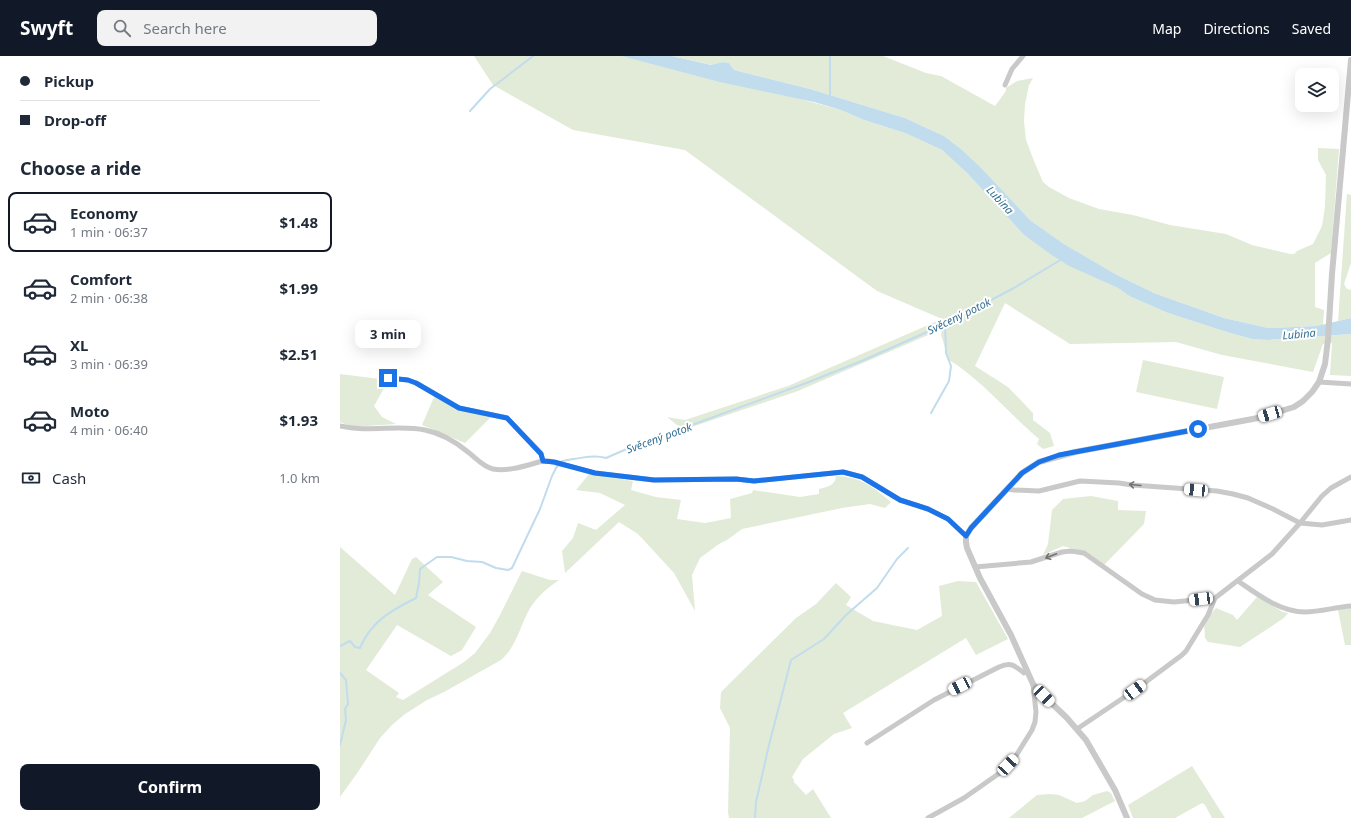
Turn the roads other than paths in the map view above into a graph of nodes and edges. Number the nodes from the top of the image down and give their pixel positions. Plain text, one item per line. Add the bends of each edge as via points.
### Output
1 (1023, 56) edge
2 (1351, 60) edge
3 (1005, 85) dead end
4 (1349, 105) edge
5 (388, 378) dead end
6 (1319, 382) junction
7 (1351, 384) edge
8 (340, 426) edge
9 (543, 461) junction
10 (1351, 477) edge
11 (1007, 488) junction
12 (1351, 520) edge
13 (1300, 523) junction
14 (966, 536) junction
15 (975, 567) junction
16 (1238, 581) junction
17 (1215, 598) junction
18 (1351, 606) edge
19 (1027, 672) junction
20 (1033, 684) junction
21 (1077, 729) junction
22 (867, 743) dead end
23 (928, 818) edge
24 (1127, 818) edge

1 - 3 street via 1012,69
2 - 4 street
4 - 6 street via 1328,339 1325,364
5 - 9 street via 416,383 459,408 507,418 541,454
6 - 7 street
6 - 11 street via 1303,401 1283,411 1047,458 1022,473
8 - 9 street via 353,429 416,429 432,432 462,447 491,469 510,469
9 - 14 street via 595,473 654,480 754,481 843,472 862,477 900,500 926,508 948,519
10 - 13 street via 1322,496
13 -> 11 street via 1273,508 1233,494 1080,481 1039,491
11 - 14 street
12 - 13 street via 1322,525
13 - 16 street via 1272,554
14 - 15 street via 967,548
17 -> 15 street via 1174,602 1155,600 1142,594 1083,553 1066,551 1031,562
15 - 19 street
16 - 17 street
16 - 18 street via 1271,602 1298,612
17 - 21 street via 1182,655
19 - 20 street
19 - 22 street via 1024,673 1007,663 998,666 934,700
20 - 21 street
20 - 23 street via 1035,722 1014,759 1004,770 964,798
21 - 24 street via 1111,783

